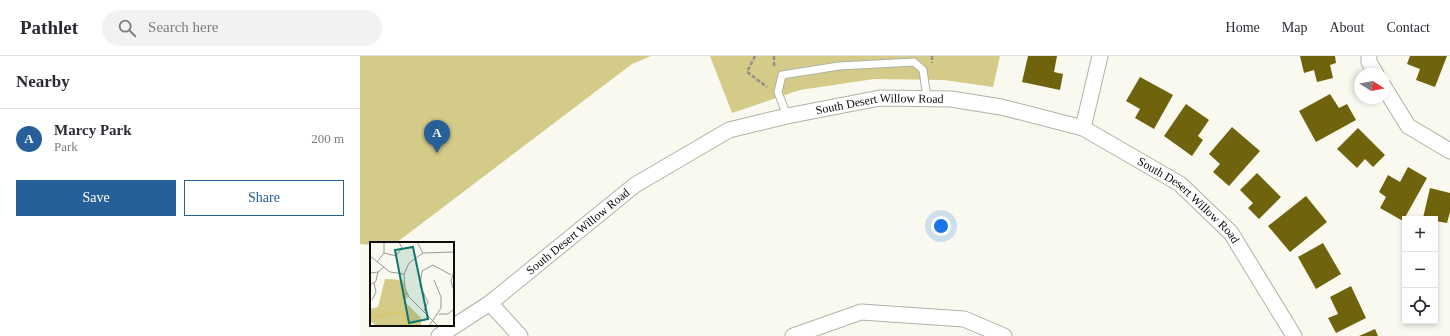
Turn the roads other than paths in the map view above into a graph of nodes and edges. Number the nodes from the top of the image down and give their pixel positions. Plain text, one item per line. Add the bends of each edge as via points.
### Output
1 (1100, 56) edge
2 (1369, 56) edge
3 (1372, 68) edge
4 (1390, 97) edge
5 (927, 98) junction
6 (786, 116) junction
7 (1083, 128) junction
8 (1450, 151) edge
9 (490, 303) junction
10 (439, 336) edge
11 (520, 336) edge
12 (793, 336) edge
13 (1004, 336) edge
14 (1294, 336) edge

1 - 7 street
2 - 3 street
4 - 8 street via 1408,126
5 - 6 street, South Desert Willow Road via 880,98
5 - 6 lane via 924,70 914,62 839,66 782,75 778,92
5 - 7 street, South Desert Willow Road via 1001,107
6 - 9 street, South Desert Willow Road via 729,130 635,185
7 - 14 street, South Desert Willow Road via 1180,184 1231,232
9 - 10 street, South Desert Willow Road
9 - 11 street
12 - 13 street via 861,312 964,318

